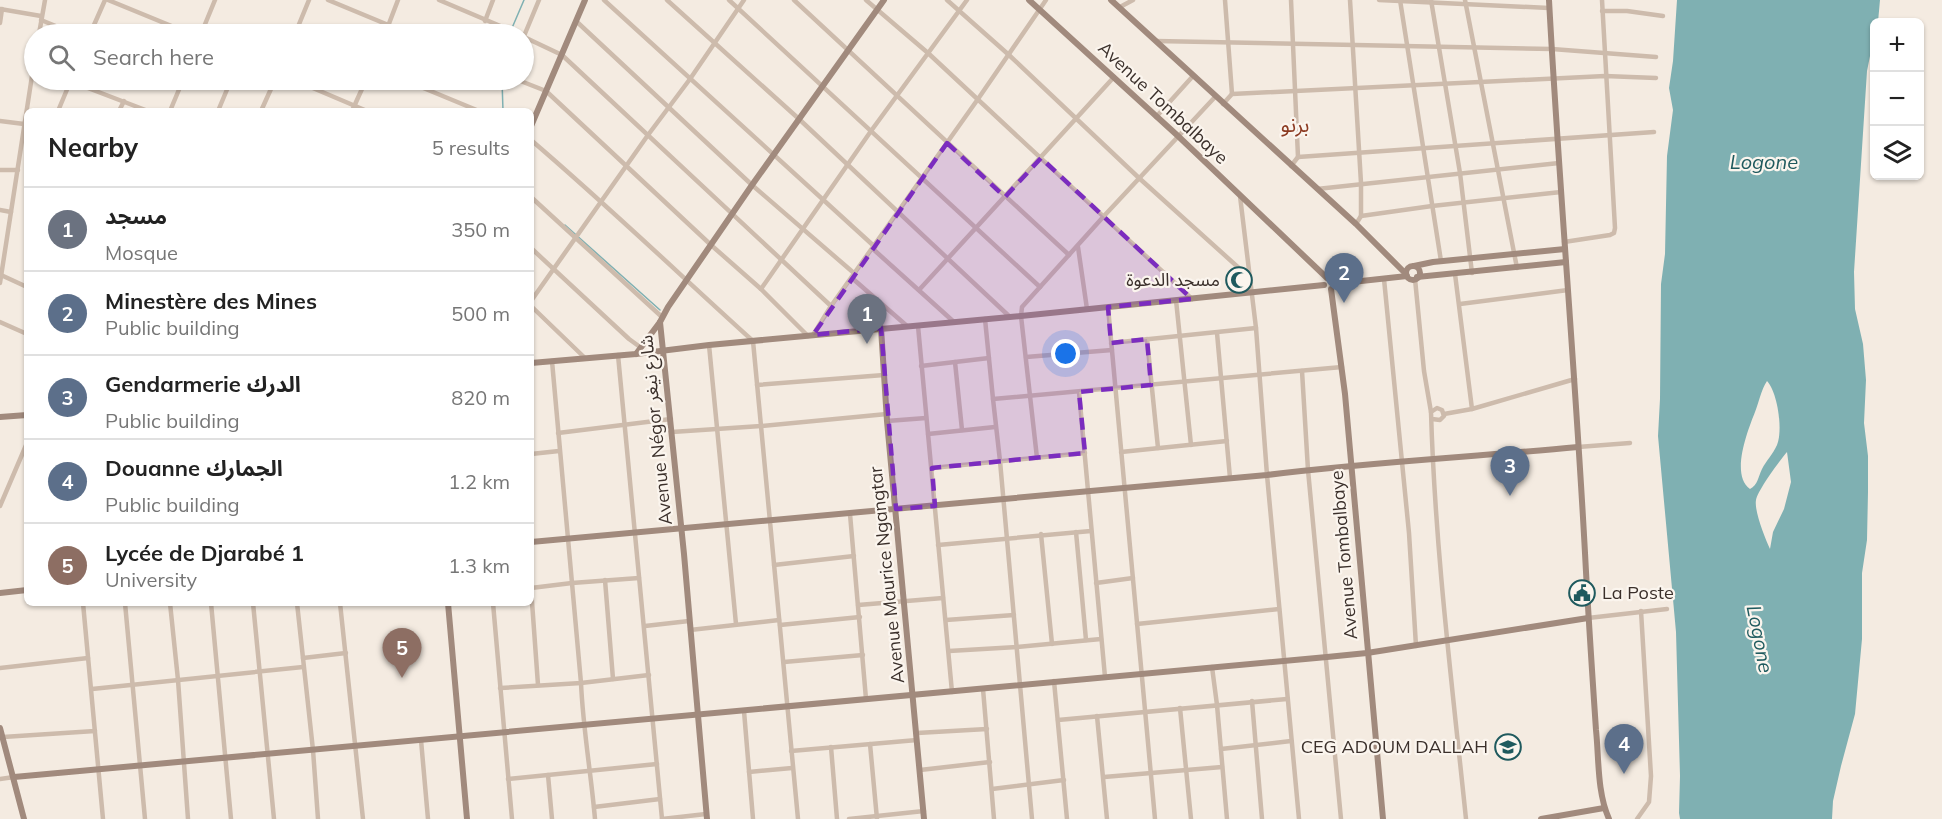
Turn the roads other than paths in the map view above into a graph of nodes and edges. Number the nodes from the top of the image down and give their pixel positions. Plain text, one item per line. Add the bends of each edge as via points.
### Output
1 (45, 0) edge
2 (106, 0) edge
3 (215, 0) edge
4 (309, 0) edge
5 (328, 0) edge
6 (398, 0) edge
7 (439, 0) edge
8 (493, 0) edge
9 (539, 0) edge
10 (585, 0) edge
11 (604, 0) edge
12 (667, 0) edge
13 (729, 0) edge
14 (744, 0) edge
15 (794, 0) edge
16 (866, 0) edge
17 (884, 0) edge
18 (947, 0) edge
19 (967, 0) edge
20 (1029, 0) edge
21 (1046, 0) edge
22 (1111, 0) edge
23 (1133, 0) edge
24 (1225, 0) edge
25 (1291, 0) edge
26 (1350, 0) edge
27 (1379, 0) edge
28 (1549, 0) edge
29 (1602, 0) edge
30 (1400, 1) edge
31 (1431, 1) edge
32 (447, 2) edge
33 (1466, 2) edge
34 (1120, 7) junction
35 (738, 8) junction
36 (1, 9) edge
37 (878, 9) junction
38 (1039, 9) junction
39 (1549, 9) junction
40 (959, 10) junction
41 (1602, 11) junction
42 (1663, 16) dead end
43 (41, 18) junction
44 (485, 21) junction
45 (576, 21) junction
46 (0, 23) edge
47 (40, 24) edge
48 (54, 24) edge
49 (95, 24) edge
50 (166, 24) edge
51 (205, 24) edge
52 (300, 24) edge
53 (383, 24) edge
54 (389, 24) edge
55 (493, 24) edge
56 (529, 24) edge
57 (534, 41) edge
58 (1156, 41) junction
59 (713, 42) junction
60 (1228, 42) junction
61 (1292, 43) junction
62 (1353, 45) junction
63 (1407, 47) junction
64 (1440, 48) junction
65 (1476, 48) junction
66 (848, 50) junction
67 (1552, 50) junction
68 (1606, 52) junction
69 (928, 53) junction
70 (561, 55) junction
71 (1009, 55) junction
72 (1656, 57) dead end
73 (1192, 76) junction
74 (1605, 76) junction
75 (1114, 78) junction
76 (1554, 78) junction
77 (1656, 78) dead end
78 (690, 79) junction
79 (1482, 83) junction
80 (1445, 84) junction
81 (534, 86) edge
82 (823, 86) junction
83 (1414, 86) junction
84 (1354, 89) junction
85 (30, 90) edge
86 (65, 90) edge
87 (95, 90) edge
88 (178, 90) edge
89 (227, 90) edge
90 (270, 90) edge
91 (315, 90) edge
92 (361, 90) edge
93 (428, 90) edge
94 (546, 91) junction
95 (1294, 92) junction
96 (1232, 94) junction
97 (896, 97) junction
98 (1215, 97) junction
99 (978, 99) junction
100 (124, 101) junction
101 (1223, 104) junction
102 (669, 106) junction
103 (27, 108) edge
104 (59, 108) edge
105 (120, 108) edge
106 (141, 108) edge
107 (171, 108) edge
108 (219, 108) edge
109 (263, 108) edge
110 (353, 108) edge
111 (472, 108) edge
112 (1156, 117) junction
113 (534, 119) edge
114 (799, 119) junction
115 (1076, 119) junction
116 (0, 121) edge
117 (24, 124) joint
118 (871, 131) junction
119 (1654, 132) dead end
120 (648, 135) junction
121 (1608, 135) junction
122 (1178, 136) junction
123 (1557, 137) junction
124 (534, 143) edge
125 (947, 143) junction
126 (1493, 143) junction
127 (1455, 146) junction
128 (1424, 147) junction
129 (1358, 152) junction
130 (773, 156) junction
131 (1298, 157) junction
132 (1041, 158) junction
133 (1559, 163) junction
134 (626, 166) junction
135 (847, 166) junction
136 (1291, 166) junction
137 (1497, 169) junction
138 (0, 170) edge
139 (18, 170) junction
140 (1460, 173) junction
141 (1427, 176) junction
142 (922, 178) junction
143 (1139, 178) junction
144 (1361, 183) junction
145 (752, 184) junction
146 (1316, 189) junction
147 (1561, 192) junction
148 (1240, 196) junction
149 (1005, 197) junction
150 (1502, 198) junction
151 (534, 200) edge
152 (602, 201) junction
153 (823, 202) junction
154 (1463, 203) junction
155 (1432, 206) junction
156 (0, 210) edge
157 (11, 212) junction
158 (732, 213) junction
159 (898, 213) junction
160 (1104, 216) junction
161 (1361, 216) junction
162 (1356, 224) junction
163 (976, 228) junction
164 (803, 230) junction
165 (576, 237) junction
166 (711, 245) junction
167 (1564, 245) junction
168 (1078, 247) junction
169 (874, 248) junction
170 (534, 251) edge
171 (1514, 254) junction
172 (1069, 255) junction
173 (948, 258) junction
174 (1471, 258) junction
175 (1393, 259) junction
176 (783, 260) junction
177 (1441, 261) junction
178 (1566, 262) junction
179 (1412, 266) junction
180 (1517, 268) junction
181 (554, 269) junction
182 (1472, 273) junction
183 (1455, 274) junction
184 (1, 275) edge
185 (1406, 275) junction
186 (854, 276) junction
187 (1250, 278) junction
188 (1416, 278) junction
189 (1384, 279) junction
190 (686, 281) junction
191 (0, 283) edge
192 (1329, 284) junction
193 (24, 286) edge
194 (1040, 287) junction
195 (761, 289) junction
196 (919, 290) junction
197 (1568, 290) junction
198 (1252, 293) junction
199 (534, 297) edge
200 (1192, 299) junction
201 (1176, 300) junction
202 (1460, 304) junction
203 (831, 306) junction
204 (1108, 307) junction
205 (534, 309) edge
206 (1087, 309) junction
207 (1021, 316) junction
208 (1010, 317) junction
209 (661, 319) junction
210 (985, 319) junction
211 (0, 322) edge
212 (954, 322) junction
213 (907, 326) junction
214 (918, 326) junction
215 (881, 328) junction
216 (1256, 328) junction
217 (24, 333) edge
218 (1217, 333) junction
219 (811, 336) junction
220 (1179, 337) junction
221 (1147, 339) junction
222 (753, 341) junction
223 (1111, 344) junction
224 (709, 345) junction
225 (640, 347) junction
226 (664, 350) junction
227 (1112, 350) junction
228 (636, 354) junction
229 (618, 356) junction
230 (1026, 357) junction
231 (585, 358) junction
232 (988, 358) junction
233 (552, 361) junction
234 (534, 362) edge
235 (955, 362) junction
236 (921, 366) junction
237 (1342, 367) junction
238 (1302, 371) junction
239 (884, 375) junction
240 (1260, 375) junction
241 (1222, 379) junction
242 (1575, 379) junction
243 (1184, 383) junction
244 (757, 385) junction
245 (1151, 385) junction
246 (1115, 388) junction
247 (1079, 392) junction
248 (1030, 396) junction
249 (993, 399) junction
250 (1472, 409) junction
251 (1431, 412) junction
252 (1444, 414) junction
253 (24, 415) edge
254 (0, 417) edge
255 (887, 418) junction
256 (926, 418) junction
257 (670, 419) junction
258 (1432, 419) junction
259 (626, 425) junction
260 (761, 426) junction
261 (996, 427) junction
262 (718, 429) junction
263 (962, 430) junction
264 (672, 432) junction
265 (558, 433) junction
266 (928, 434) junction
267 (1227, 441) junction
268 (1630, 443) dead end
269 (1191, 445) junction
270 (1578, 447) junction
271 (1158, 448) junction
272 (24, 450) edge
273 (559, 451) junction
274 (1121, 452) junction
275 (1085, 453) junction
276 (534, 454) edge
277 (1037, 458) junction
278 (1433, 460) junction
279 (1000, 461) junction
280 (1402, 462) junction
281 (1352, 465) junction
282 (932, 468) junction
283 (1308, 470) junction
284 (1266, 475) junction
285 (1230, 478) junction
286 (1125, 488) junction
287 (1088, 490) junction
288 (1003, 499) junction
289 (0, 506) edge
290 (935, 506) junction
291 (896, 509) junction
292 (850, 514) junction
293 (769, 520) junction
294 (726, 526) junction
295 (682, 529) junction
296 (1091, 531) junction
297 (636, 532) junction
298 (1076, 532) junction
299 (1041, 534) junction
300 (1007, 537) junction
301 (568, 539) junction
302 (534, 542) edge
303 (938, 545) junction
304 (854, 556) junction
305 (774, 565) junction
306 (639, 578) junction
307 (1133, 578) junction
308 (605, 580) junction
309 (572, 583) junction
310 (1096, 583) junction
311 (534, 588) edge
312 (24, 590) edge
313 (0, 592) edge
314 (943, 598) junction
315 (904, 602) junction
316 (858, 605) junction
317 (83, 606) edge
318 (125, 606) edge
319 (170, 606) edge
320 (211, 606) edge
321 (253, 606) edge
322 (297, 606) edge
323 (340, 606) edge
324 (448, 606) edge
325 (493, 606) edge
326 (532, 606) edge
327 (1279, 609) junction
328 (1667, 609) dead end
329 (1641, 612) junction
330 (1014, 615) junction
331 (860, 617) junction
332 (1588, 618) junction
333 (946, 620) junction
334 (689, 621) junction
335 (779, 623) junction
336 (736, 624) junction
337 (1137, 624) junction
338 (645, 626) junction
339 (690, 630) junction
340 (1101, 639) junction
341 (1086, 640) junction
342 (1447, 641) junction
343 (1052, 644) junction
344 (1416, 646) junction
345 (1017, 647) junction
346 (949, 651) junction
347 (346, 653) junction
348 (1367, 653) junction
349 (863, 655) junction
350 (1327, 657) junction
351 (88, 658) junction
352 (303, 658) junction
353 (1284, 660) junction
354 (784, 662) junction
355 (303, 667) junction
356 (0, 668) edge
357 (1212, 668) junction
358 (260, 671) junction
359 (1142, 673) junction
360 (649, 675) junction
361 (218, 676) junction
362 (1105, 677) junction
363 (613, 679) junction
364 (178, 680) junction
365 (1054, 681) junction
366 (581, 683) junction
367 (538, 685) junction
368 (134, 686) junction
369 (1019, 686) junction
370 (500, 688) junction
371 (92, 689) junction
372 (983, 689) junction
373 (952, 692) junction
374 (914, 695) junction
375 (866, 699) junction
376 (1287, 699) junction
377 (1252, 701) junction
378 (1217, 705) junction
379 (786, 707) junction
380 (1180, 708) junction
381 (744, 711) junction
382 (1145, 711) junction
383 (697, 716) junction
384 (1097, 716) junction
385 (653, 720) junction
386 (1058, 720) junction
387 (583, 726) junction
388 (987, 729) junction
389 (96, 731) junction
390 (1, 732) edge
391 (504, 732) junction
392 (460, 736) junction
393 (917, 736) junction
394 (421, 740) junction
395 (1291, 741) junction
396 (870, 744) junction
397 (1255, 745) junction
398 (354, 746) junction
399 (831, 747) junction
400 (1221, 748) junction
401 (313, 750) junction
402 (791, 751) junction
403 (269, 754) junction
404 (226, 759) junction
405 (990, 762) junction
406 (183, 763) junction
407 (657, 764) junction
408 (140, 767) junction
409 (1222, 767) junction
410 (792, 768) junction
411 (591, 769) junction
412 (920, 770) junction
413 (1186, 770) junction
414 (99, 771) junction
415 (749, 772) junction
416 (1151, 772) junction
417 (548, 775) junction
418 (14, 777) junction
419 (1104, 777) junction
420 (508, 778) junction
421 (0, 779) edge
422 (1064, 780) junction
423 (1028, 784) junction
424 (992, 789) junction
425 (660, 799) junction
426 (594, 807) junction
427 (1604, 808) junction
428 (924, 811) junction
429 (707, 817) edge
430 (877, 818) edge
431 (24, 819) edge
432 (103, 819) edge
433 (146, 819) edge
434 (188, 819) edge
435 (231, 819) edge
436 (274, 819) edge
437 (318, 819) edge
438 (363, 819) edge
439 (428, 819) edge
440 (467, 819) edge
441 (512, 819) edge
442 (552, 819) edge
443 (595, 819) edge
444 (662, 819) edge
445 (753, 819) edge
446 (798, 819) edge
447 (837, 819) edge
448 (849, 819) edge
449 (924, 819) edge
450 (994, 819) edge
451 (1032, 819) edge
452 (1067, 819) edge
453 (1107, 819) edge
454 (1155, 819) edge
455 (1191, 819) edge
456 (1227, 819) edge
457 (1262, 819) edge
458 (1299, 819) edge
459 (1341, 819) edge
460 (1383, 819) edge
461 (1466, 819) edge
462 (1541, 819) edge
463 (1610, 819) edge
464 (1637, 819) edge

1 - 43 street
2 - 49 street
2 - 50 street
3 - 51 street
4 - 52 street
5 - 53 street
6 - 54 street
7 - 32 street
8 - 44 street
9 - 56 street
10 - 45 street
11 - 78 street
12 - 59 street
13 - 35 street
14 - 35 street
15 - 66 street
16 - 37 street
17 - 37 street, Avenue Négor شارع نيغر
18 - 40 street
19 - 40 street
20 - 38 street, Avenue Tombalbaye
21 - 38 street
22 - 34 street
23 - 34 street
24 - 60 street
25 - 61 street
26 - 62 street
27 - 30 street
28 - 39 street
29 - 41 street
30 - 31 street
30 - 63 street
31 - 33 street
31 - 64 street
32 - 44 street
33 - 39 street
33 - 65 street
34 - 58 street
35 - 59 street
35 - 82 street
36 - 43 street
36 - 46 street
37 - 66 street, Avenue Négor شارع نيغر
37 - 69 street
38 - 71 street
38 - 75 street, Avenue Tombalbaye
39 - 67 street
40 - 69 street
40 - 71 street
41 - 42 street
41 - 68 street
43 - 47 street
43 - 48 street
44 - 55 street
45 - 70 street
45 - 102 street
57 - 70 street
58 - 60 street
58 - 73 street
59 - 78 street
59 - 114 street
60 - 61 street
60 - 96 street
61 - 62 street
61 - 95 street
62 - 63 street
62 - 84 street
63 - 64 street
63 - 83 street
64 - 65 street
64 - 80 street
65 - 67 street
65 - 79 street
66 - 82 street, Avenue Négor شارع نيغر
66 - 97 street
67 - 68 street
67 - 76 street
68 - 72 street
68 - 74 street
69 - 97 street
69 - 99 street
70 - 94 street
70 - 120 street
71 - 99 street
71 - 115 street
73 - 98 street
73 - 112 street
74 - 76 street
74 - 77 street
74 - 121 street
75 - 112 street, Avenue Tombalbaye
75 - 115 street
76 - 79 street
76 - 123 street
78 - 102 street
78 - 130 street
79 - 80 street
79 - 126 street
80 - 83 street
80 - 127 street
81 - 94 street
82 - 114 street, Avenue Négor شارع نيغر
82 - 118 street
83 - 84 street
83 - 128 street
84 - 95 street
84 - 129 street
85 - 103 street
86 - 104 street
87 - 100 street
88 - 107 street
89 - 108 street
90 - 109 street
91 - 110 street
92 - 110 street
93 - 111 street
94 - 113 street
94 - 134 street
95 - 96 street
95 - 131 street
96 - 101 street
97 - 118 street
97 - 125 street
98 - 101 street
98 - 122 street
99 - 125 street
99 - 132 street
100 - 105 street
100 - 106 street
101 - 136 street
102 - 120 street
102 - 145 street
112 - 122 street, Avenue Tombalbaye
114 - 130 street, Avenue Négor شارع نيغر
114 - 135 street
115 - 132 street
115 - 143 street
116 - 117 street
117 - 139 street
118 - 135 street
118 - 142 street
119 - 121 street
120 - 134 street
120 - 158 street
121 - 123 street
121 - 167 street via 1614,233
122 - 143 street
122 - 148 street, Avenue Tombalbaye
123 - 126 street
123 - 133 street
124 - 152 street
125 - 142 street
125 - 149 street
126 - 127 street
126 - 137 street
127 - 128 street
127 - 140 street
128 - 129 street
128 - 141 street
129 - 131 street
129 - 144 street
130 - 145 street, Avenue Négor شارع نيغر
130 - 153 street
131 - 136 street
132 - 149 street
132 - 160 street
133 - 137 street
133 - 147 street
134 - 152 street
134 - 166 street
135 - 153 street
135 - 159 street
136 - 146 street
137 - 140 street
137 - 150 street
138 - 139 street
139 - 157 street
140 - 141 street
140 - 154 street
141 - 144 street
141 - 155 street
142 - 159 street
142 - 163 street
143 - 160 street
143 - 187 street
144 - 146 street
144 - 161 street
145 - 158 street, Avenue Négor شارع نيغر
145 - 164 street
146 - 162 street
147 - 150 street
147 - 167 street
148 - 187 street
148 - 192 street, Avenue Tombalbaye
149 - 163 street
149 - 172 street
150 - 154 street
150 - 171 street
151 - 165 street
152 - 165 street
152 - 190 street
153 - 164 street
153 - 169 street
154 - 155 street
154 - 174 street
155 - 161 street
155 - 177 street
156 - 157 street
157 - 184 street
158 - 166 street, Avenue Négor شارع نيغر
158 - 176 street
159 - 169 street
159 - 173 street
160 - 168 street
160 - 200 street
161 - 162 street
162 - 175 street
163 - 173 street
163 - 194 street
164 - 176 street
164 - 186 street
165 - 181 street
165 - 209 street
166 - 190 street, Avenue Négor شارع نيغر
166 - 195 street
167 - 171 street
167 - 178 street
168 - 172 street
168 - 206 street
169 - 186 street
169 - 196 street
170 - 181 street
171 - 174 street
171 - 180 street
172 - 194 street
173 - 196 street
173 - 208 street
174 - 177 street
174 - 182 street
175 - 179 street
175 - 185 street
176 - 195 street
176 - 203 street
177 - 179 street
178 - 180 street
178 - 197 street
179 - 185 street
179 - 188 street via 1419,272
180 - 182 street
181 - 199 street
181 - 225 street
182 - 183 street
183 - 188 street
183 - 202 street
184 - 191 street
184 - 193 street
185 - 188 street
185 - 189 street
186 - 203 street
186 - 213 street
187 - 198 street
188 - 251 street
189 - 192 street
189 - 280 street
190 - 209 street, Avenue Négor شارع نيغر
190 - 222 street
192 - 198 street
192 - 237 street, Avenue Tombalbaye
194 - 207 street via 1022,307
195 - 219 street
196 - 212 street
197 - 202 street
197 - 242 street
198 - 200 street
198 - 216 street
200 - 201 street
201 - 204 street
201 - 220 street
202 - 250 street
203 - 219 street
204 - 206 street
204 - 223 street
205 - 231 street
206 - 207 street
207 - 208 street
207 - 230 street
208 - 210 street
209 - 225 street
209 - 226 street, Avenue Négor شارع نيغر
210 - 212 street
210 - 232 street
211 - 217 street
212 - 214 street
213 - 214 street
213 - 215 street
214 - 236 street
215 - 219 street
215 - 239 street, Avenue Maurice Ngangtar
216 - 218 street
216 - 240 street
218 - 220 street
218 - 241 street
219 - 222 street
220 - 221 street
220 - 243 street
221 - 223 street
221 - 245 street
222 - 224 street
222 - 244 street
223 - 227 street
224 - 226 street
224 - 262 street
225 - 228 street
226 - 228 street
226 - 257 street, Avenue Négor شارع نيغر
227 - 230 street
227 - 246 street
228 - 229 street
229 - 231 street
229 - 259 street
230 - 248 street
231 - 233 street
232 - 235 street
232 - 249 street
233 - 234 street
233 - 265 street
235 - 236 street
235 - 263 street
236 - 256 street
237 - 238 street
237 - 281 street, Avenue Tombalbaye
238 - 240 street
238 - 283 street
239 - 244 street
239 - 255 street, Avenue Maurice Ngangtar
240 - 241 street
240 - 284 street
241 - 243 street
241 - 267 street
242 - 250 street
242 - 270 street
243 - 245 street
243 - 269 street
244 - 260 street
245 - 246 street
245 - 271 street
246 - 247 street
246 - 274 street
247 - 248 street
247 - 275 street
248 - 249 street
248 - 277 street
249 - 261 street
250 - 252 street
251 - 252 street via 1439,408
251 - 258 street
252 - 258 street via 1440,420
253 - 254 street
255 - 256 street
255 - 260 street
255 - 291 street, Avenue Maurice Ngangtar
256 - 266 street
257 - 259 street
257 - 264 street, Avenue Négor شارع نيغر
258 - 278 street
259 - 265 street
259 - 297 street
260 - 262 street
260 - 293 street
261 - 263 street
261 - 279 street
262 - 264 street
262 - 294 street
263 - 266 street
264 - 295 street, Avenue Négor شارع نيغر
265 - 273 street
266 - 282 street
267 - 269 street
267 - 285 street
268 - 270 street
269 - 271 street
270 - 278 street
270 - 332 street
271 - 274 street
272 - 289 street
273 - 276 street
273 - 301 street
274 - 286 street
275 - 277 street
275 - 287 street
277 - 279 street
278 - 280 street
278 - 342 street
279 - 282 street
279 - 288 street
280 - 281 street
280 - 344 street
281 - 283 street
281 - 348 street, Avenue Tombalbaye
282 - 290 street
283 - 284 street
283 - 350 street
284 - 285 street
284 - 327 street
285 - 286 street
286 - 287 street
286 - 307 street
287 - 288 street
287 - 296 street
288 - 290 street
288 - 300 street
290 - 291 street
290 - 303 street
291 - 292 street
291 - 315 street, Avenue Maurice Ngangtar
292 - 293 street
292 - 304 street
293 - 294 street
293 - 305 street
294 - 295 street
294 - 336 street
295 - 297 street
295 - 334 street, Avenue Négor شارع نيغر
296 - 298 street
296 - 310 street
297 - 301 street
297 - 306 street
298 - 299 street
298 - 341 street
299 - 300 street
299 - 343 street
300 - 303 street
300 - 330 street
301 - 302 street
301 - 309 street
303 - 314 street
304 - 305 street
304 - 316 street
305 - 335 street
306 - 308 street
306 - 338 street
307 - 310 street
307 - 337 street
308 - 309 street
308 - 363 street
309 - 311 street
309 - 366 street
310 - 340 street
312 - 313 street
314 - 315 street
314 - 333 street
315 - 316 street
315 - 374 street, Avenue Maurice Ngangtar
316 - 331 street
317 - 351 street
318 - 368 street
319 - 364 street
320 - 361 street
321 - 358 street
322 - 352 street
323 - 347 street
324 - 392 street
325 - 370 street
326 - 367 street
327 - 337 street
327 - 353 street
328 - 329 street
329 - 332 street
329 - 464 street via 1651,776 1649,802
330 - 333 street
330 - 345 street
331 - 335 street
331 - 349 street
332 - 342 street
332 - 427 street
333 - 346 street
334 - 338 street
334 - 339 street, Avenue Négor شارع نيغر
335 - 336 street
335 - 354 street
336 - 339 street
337 - 359 street
338 - 360 street
339 - 383 street, Avenue Négor شارع نيغر
340 - 341 street
340 - 362 street
341 - 343 street
342 - 344 street
342 - 461 street
343 - 345 street
344 - 348 street
345 - 346 street
345 - 369 street
346 - 373 street
347 - 352 street
347 - 398 street
348 - 350 street
348 - 460 street, Avenue Tombalbaye
349 - 354 street
349 - 375 street
350 - 353 street
350 - 459 street
351 - 356 street
351 - 371 street
352 - 355 street
353 - 357 street
353 - 376 street
354 - 379 street
355 - 358 street
355 - 401 street
357 - 359 street
357 - 378 street
358 - 361 street
358 - 403 street
359 - 362 street
359 - 382 street
360 - 363 street
360 - 385 street
361 - 364 street
361 - 404 street
362 - 365 street
363 - 366 street
364 - 368 street
364 - 406 street
365 - 369 street
365 - 386 street
366 - 367 street
366 - 387 street
367 - 370 street
368 - 371 street
368 - 408 street
369 - 372 street
369 - 423 street
370 - 391 street
371 - 389 street
372 - 373 street
372 - 388 street
373 - 374 street
374 - 375 street
374 - 393 street, Avenue Maurice Ngangtar
375 - 379 street
376 - 377 street
376 - 395 street
377 - 378 street
377 - 397 street
378 - 380 street
378 - 400 street
379 - 381 street
379 - 402 street
380 - 382 street
380 - 413 street
381 - 383 street
381 - 415 street
382 - 384 street
382 - 416 street
383 - 385 street
383 - 429 street, Avenue Négor شارع نيغر
384 - 386 street
384 - 419 street
385 - 387 street
385 - 407 street
386 - 422 street
387 - 391 street
387 - 411 street
388 - 393 street
388 - 405 street
389 - 390 street
389 - 414 street
390 - 418 street
391 - 392 street
391 - 420 street
392 - 394 street
392 - 440 street
393 - 396 street
393 - 412 street, Avenue Maurice Ngangtar
394 - 398 street
394 - 439 street
395 - 397 street
395 - 458 street
396 - 399 street
396 - 430 street
397 - 400 street
397 - 457 street
398 - 401 street
398 - 438 street
399 - 402 street
399 - 447 street
400 - 409 street
401 - 403 street
401 - 437 street
402 - 410 street
403 - 404 street
403 - 436 street
404 - 406 street
404 - 435 street
405 - 412 street
405 - 424 street
406 - 408 street
406 - 434 street
407 - 411 street
407 - 425 street
408 - 414 street
408 - 433 street
409 - 413 street
409 - 456 street
410 - 415 street
410 - 446 street
411 - 417 street
411 - 426 street
412 - 428 street, Avenue Maurice Ngangtar
413 - 416 street
413 - 455 street
414 - 418 street
414 - 432 street
415 - 445 street
416 - 419 street
416 - 454 street
417 - 420 street
417 - 442 street
418 - 421 street
418 - 431 street
419 - 453 street
420 - 441 street
422 - 423 street
422 - 452 street
423 - 424 street
423 - 451 street
424 - 450 street
425 - 426 street
425 - 444 street
426 - 443 street
427 - 462 street
427 - 463 street
428 - 430 street
428 - 449 street, Avenue Maurice Ngangtar
429 - 444 street
430 - 448 street

